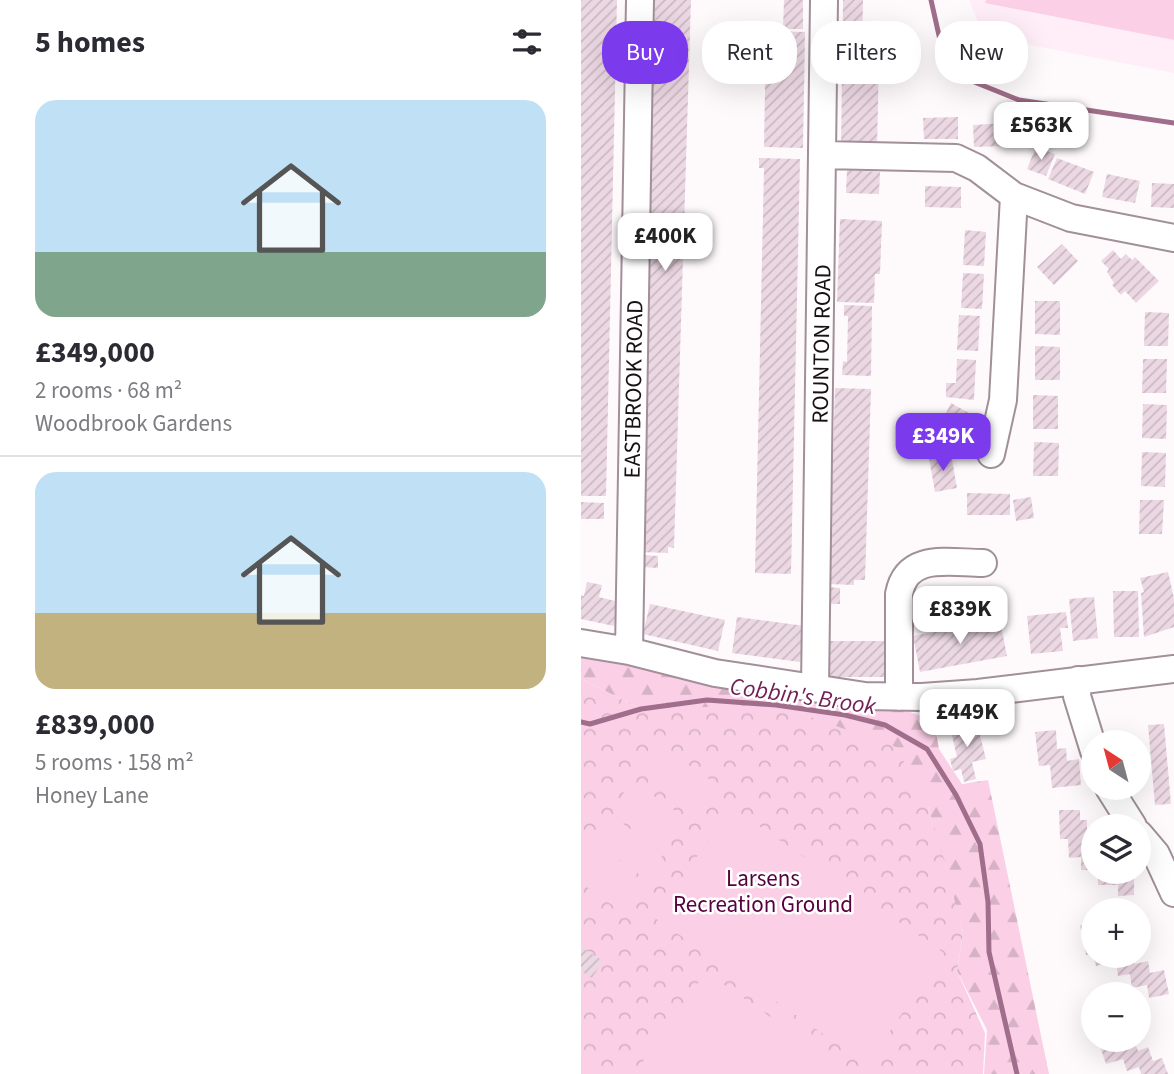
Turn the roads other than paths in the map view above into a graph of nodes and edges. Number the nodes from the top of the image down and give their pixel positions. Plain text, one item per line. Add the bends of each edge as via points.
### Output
1 (640, 0) edge
2 (824, 0) edge
3 (824, 155) junction
4 (1014, 196) junction
5 (1174, 238) edge
6 (991, 454) dead end
7 (983, 563) dead end
8 (581, 643) edge
9 (629, 651) junction
10 (1174, 669) edge
11 (1077, 680) junction
12 (815, 688) junction
13 (899, 697) junction
14 (1088, 730) edge
15 (1151, 848) edge
16 (1174, 893) edge

1 - 9 street, EASTBROOK ROAD
2 - 3 street, ROUNTON ROAD
3 - 4 street via 956,158
3 - 12 street, ROUNTON ROAD
4 - 5 street via 1071,218
4 - 6 street via 1003,400
7 - 13 street via 929,563 911,568 902,579
8 - 9 street
9 - 12 street via 715,673
10 - 11 street
11 - 13 street
11 - 14 street
12 - 13 street
15 - 16 street

